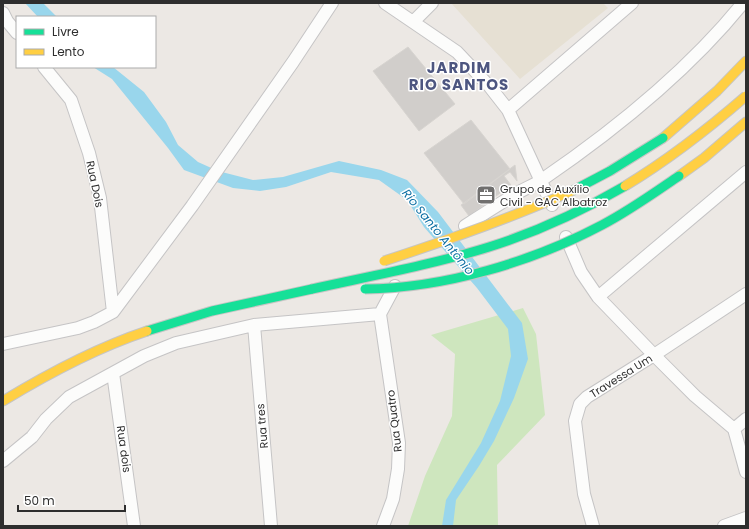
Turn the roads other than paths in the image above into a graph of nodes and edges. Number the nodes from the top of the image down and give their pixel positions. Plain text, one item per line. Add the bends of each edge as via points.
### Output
1 (332, 3) edge
2 (385, 3) edge
3 (432, 3) edge
4 (632, 3) edge
5 (743, 3) edge
6 (3, 13) edge
7 (413, 22) junction
8 (16, 32) edge
9 (746, 61) edge
10 (45, 68) edge
11 (746, 96) edge
12 (508, 110) junction
13 (746, 122) edge
14 (746, 172) edge
15 (541, 180) junction
16 (378, 263) dead end
17 (356, 270) dead end
18 (312, 289) junction
19 (746, 294) edge
20 (598, 297) junction
21 (113, 312) junction
22 (380, 314) junction
23 (254, 325) junction
24 (3, 344) edge
25 (654, 355) junction
26 (113, 373) junction
27 (3, 401) edge
28 (746, 419) edge
29 (734, 429) junction
30 (3, 461) edge
31 (746, 472) edge
32 (746, 518) edge
33 (134, 526) edge
34 (271, 526) edge
35 (383, 526) edge
36 (593, 526) edge
37 (724, 526) edge

1 - 21 street via 230,153
2 - 7 street
3 - 7 street
4 - 12 street
5 - 15 street via 688,63 656,92 617,125
6 - 8 street
7 - 12 street via 457,52
9 - 16 highway, bridge via 717,91 663,138 578,188 505,219
10 - 21 street, Rua Dois via 71,100 89,153 100,198
11 - 18 highway, bridge via 684,148 639,178 549,224 514,238 443,260
12 - 15 street
13 - 18 highway, bridge via 704,158 652,195 592,231 539,254 496,268 440,281 371,289
14 - 20 street
15 - 20 street via 580,272
15 - 22 street, bridge via 424,254 398,281
17 - 18 highway, bridge
18 - 27 highway via 205,312 155,327 73,361
19 - 25 street, Travessa Um
20 - 25 street
21 - 24 street via 78,328
22 - 23 street
22 - 35 street, Rua Quatro via 399,443 393,499
23 - 26 street via 176,343 144,356
23 - 34 street, Rua tres
25 - 29 street via 695,396
25 - 36 street, Travessa Um via 587,397 577,411 584,494
26 - 30 street via 69,396 32,437
26 - 33 street, Rua dois
28 - 29 street
29 - 31 street
32 - 37 street

